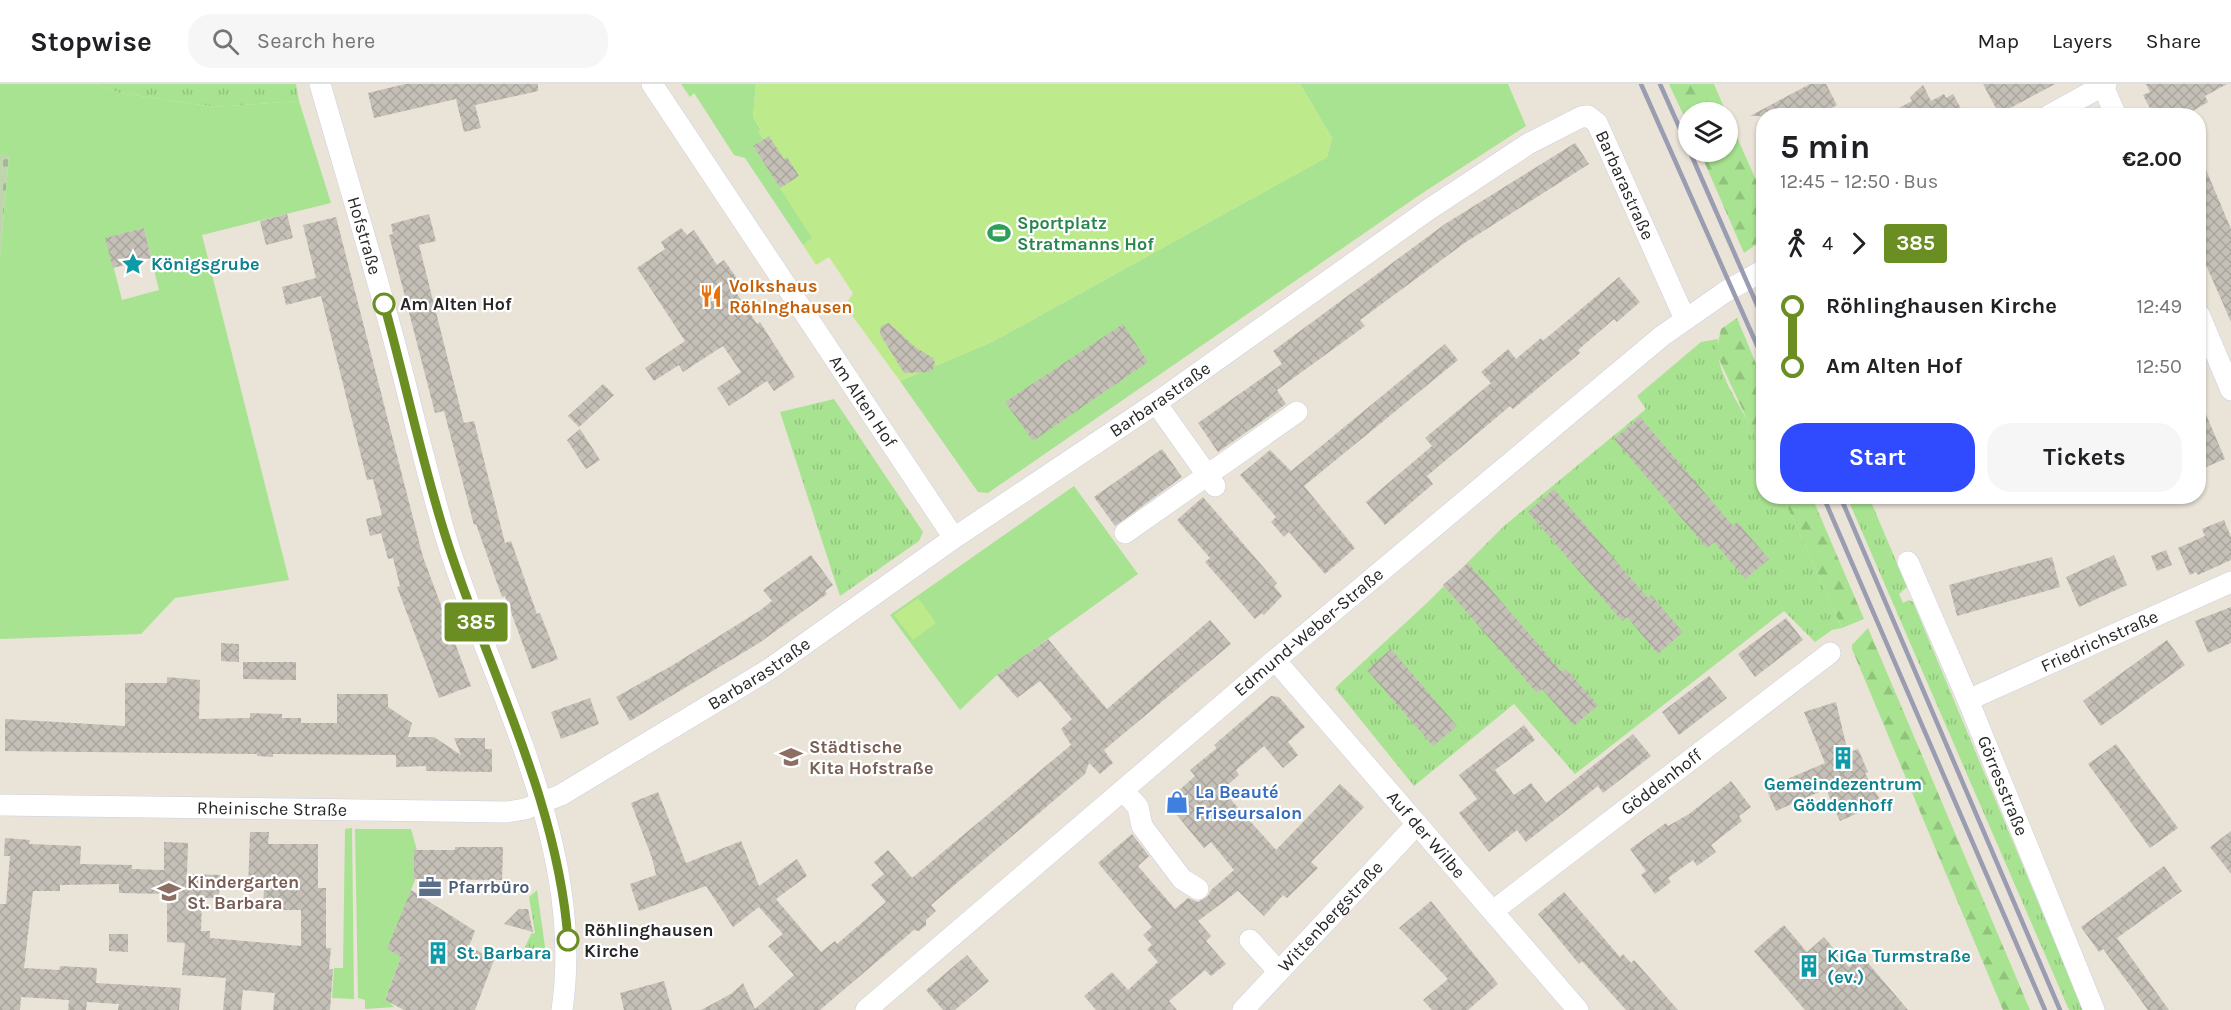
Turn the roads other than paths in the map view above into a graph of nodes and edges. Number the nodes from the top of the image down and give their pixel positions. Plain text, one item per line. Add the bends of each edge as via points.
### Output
1 (320, 84) edge
2 (652, 84) edge
3 (2104, 85) edge
4 (2062, 108) edge
5 (2113, 108) edge
6 (1756, 275) edge
7 (1685, 319) junction
8 (2206, 331) edge
9 (2231, 390) edge
10 (1156, 403) junction
11 (1296, 412) dead end
12 (1212, 480) junction
13 (1125, 532) dead end
14 (954, 538) junction
15 (1908, 562) dead end
16 (2231, 582) edge
17 (1830, 653) dead end
18 (1275, 660) junction
19 (1968, 700) junction
20 (1123, 790) junction
21 (542, 803) junction
22 (0, 805) edge
23 (1417, 824) junction
24 (1198, 889) dead end
25 (1493, 911) junction
26 (1250, 940) dead end
27 (1279, 972) junction
28 (562, 1010) edge
29 (866, 1010) edge
30 (1243, 1010) edge
31 (1578, 1010) edge
32 (2094, 1010) edge

1 - 21 street, Hofstraße via 363,227 447,540
2 - 14 street, Am Alten Hof
3 - 4 street
3 - 5 street
6 - 7 street, Edmund-Weber-Straße
7 - 10 street, Barbarastraße via 1598,123 1588,116 1581,117 1528,144 1428,210
7 - 18 street, Edmund-Weber-Straße
8 - 9 street
10 - 12 street
10 - 14 street, Barbarastraße
11 - 12 street
12 - 13 street
14 - 21 street, Barbarastraße via 768,670
15 - 19 street, Görresstraße
16 - 19 street, Friedrichstraße
17 - 25 street, Göddenhoff
18 - 20 street, Edmund-Weber-Straße
18 - 23 street, Auf der Wilbe
19 - 32 street, Görresstraße
20 - 24 street via 1138,807 1142,826 1182,879
20 - 29 street, Edmund-Weber-Straße
21 - 22 street, Rheinische Straße via 507,812
21 - 28 street, Hofstraße via 567,924 568,971
23 - 25 street, Auf der Wilbe
23 - 27 street, Wittenbergstraße
25 - 31 street, Auf der Wilbe
26 - 27 street
27 - 30 street, Wittenbergstraße

